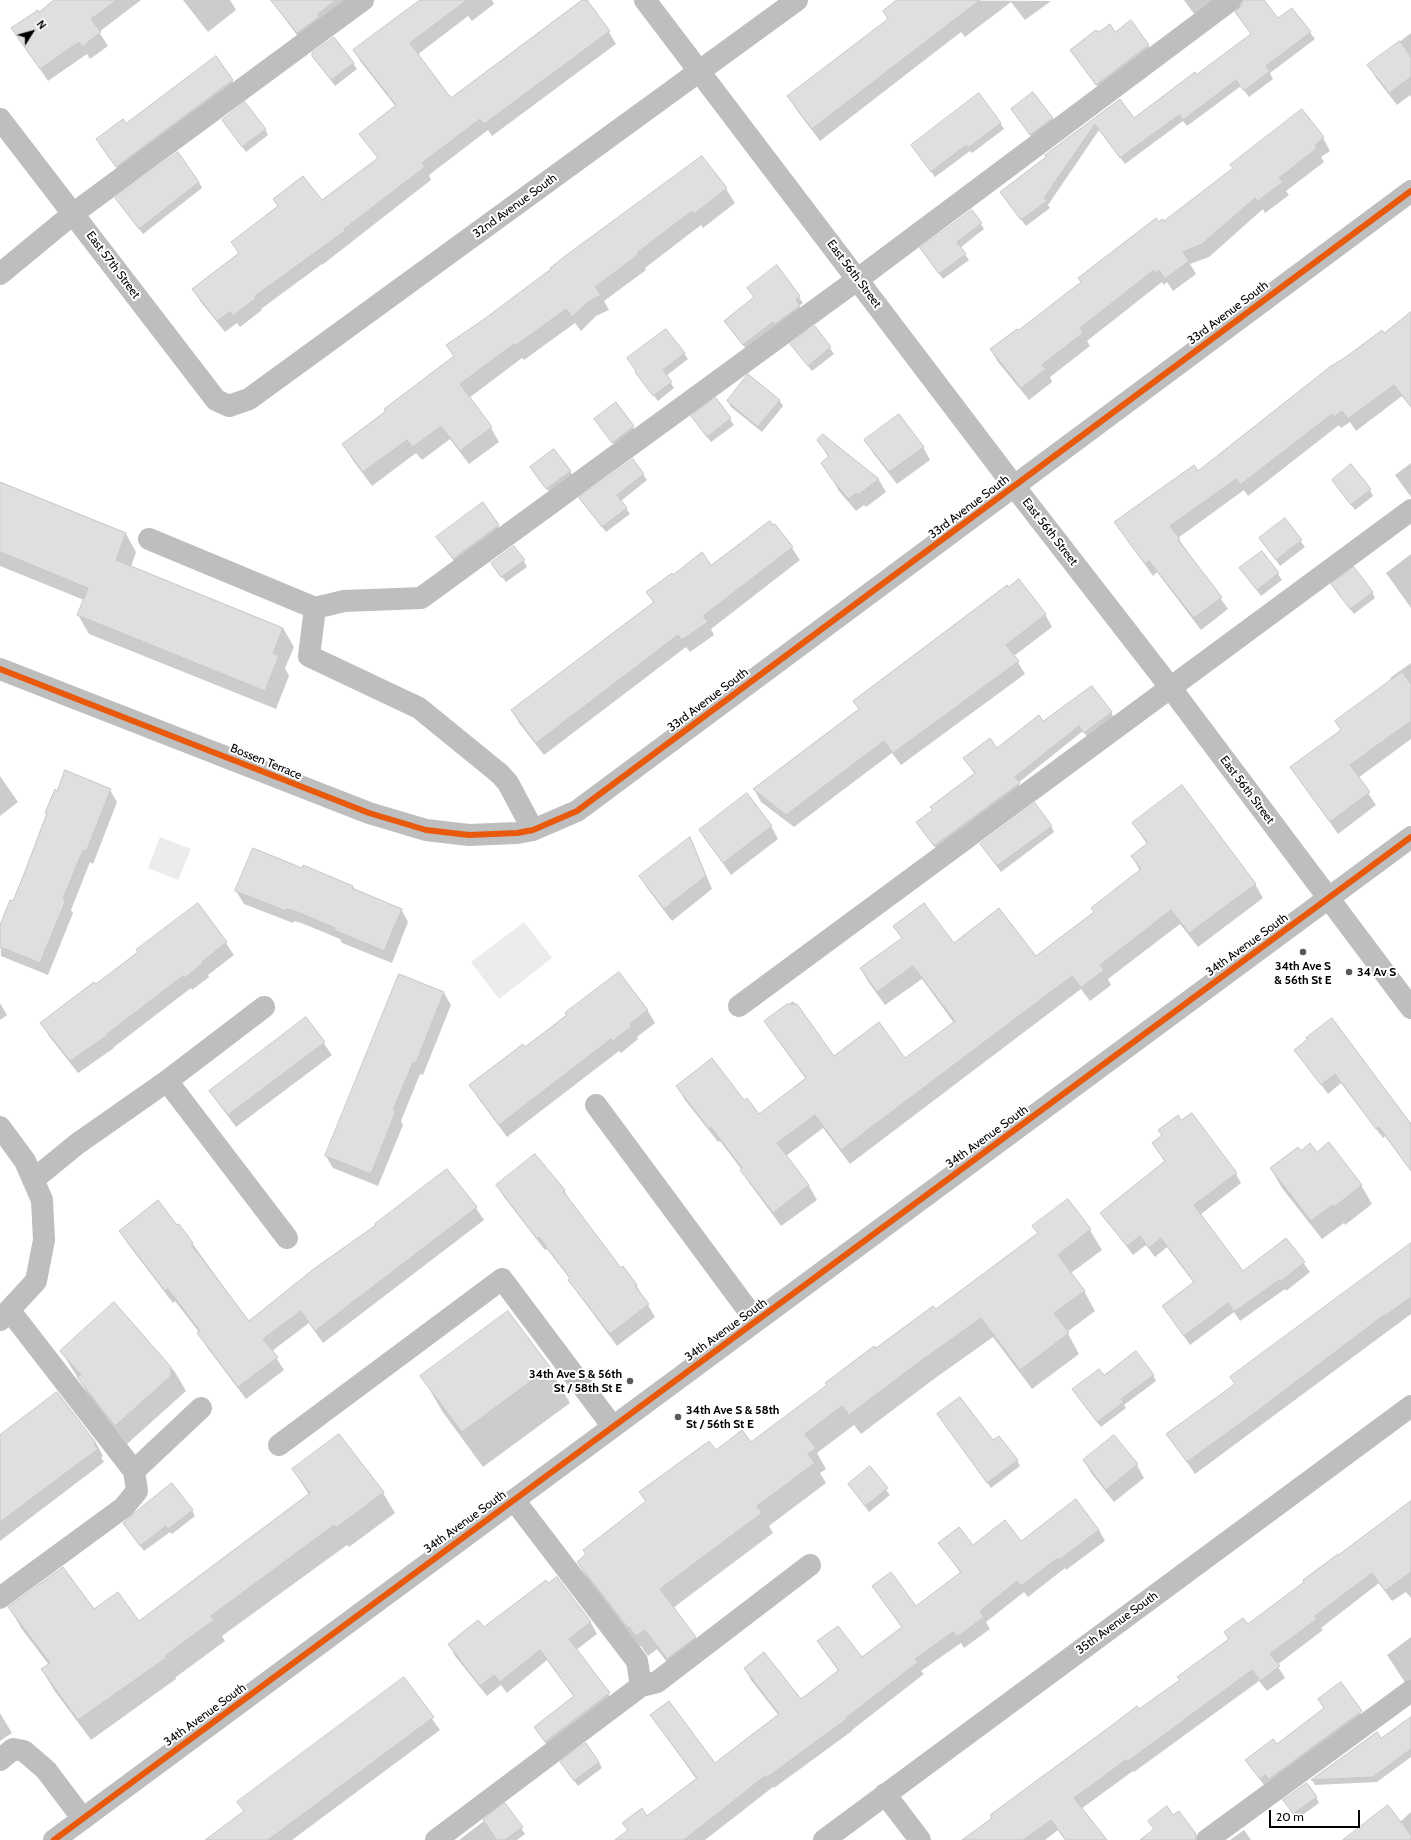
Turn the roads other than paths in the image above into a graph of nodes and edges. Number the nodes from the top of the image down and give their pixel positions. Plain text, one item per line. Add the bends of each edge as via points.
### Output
1 (363, 0) edge
2 (645, 0) edge
3 (797, 0) edge
4 (1231, 0) edge
5 (700, 72) junction
6 (0, 119) edge
7 (1411, 191) edge
8 (74, 213) junction
9 (0, 274) edge
10 (858, 279) junction
11 (229, 406) joint
12 (1014, 486) junction
13 (1411, 510) edge
14 (149, 539) dead end
15 (315, 608) junction
16 (0, 669) edge
17 (1170, 687) junction
18 (533, 830) junction
19 (1411, 837) edge
20 (1328, 899) junction
21 (739, 1006) dead end
22 (264, 1007) dead end
23 (1411, 1008) edge
24 (167, 1081) junction
25 (596, 1105) dead end
26 (0, 1127) edge
27 (34, 1180) junction
28 (287, 1238) dead end
29 (5, 1316) edge
30 (756, 1321) junction
31 (1411, 1406) edge
32 (202, 1408) dead end
33 (613, 1427) junction
34 (279, 1445) dead end
35 (134, 1471) junction
36 (514, 1500) junction
37 (810, 1565) dead end
38 (0, 1598) edge
39 (641, 1686) junction
40 (1411, 1691) edge
41 (7, 1755) edge
42 (885, 1794) junction
43 (83, 1819) junction
44 (54, 1840) edge
45 (436, 1840) edge
46 (824, 1840) edge
47 (920, 1840) edge
48 (1207, 1840) edge

1 - 8 street
2 - 5 street, East 56th Street
3 - 5 street, 32nd Avenue South
4 - 10 street
5 - 10 street, East 56th Street
5 - 11 street, 32nd Avenue South via 249,399
6 - 8 street, East 57th Street
7 - 12 street, 33rd Avenue South
8 - 9 street
8 - 11 street, East 57th Street via 216,400
10 - 12 street, East 56th Street
10 - 15 street via 421,598 344,602
12 - 17 street, East 56th Street
12 - 18 street, 33rd Avenue South via 577,811
13 - 17 street
14 - 15 street
15 - 18 street via 309,656 418,708 500,774 508,783
16 - 18 street, Bossen Terrace via 369,813 426,830 469,835
17 - 20 street, East 56th Street
17 - 21 street
19 - 20 street, 34th Avenue South
20 - 23 street, East 56th Street
20 - 30 street, 34th Avenue South
22 - 24 street
24 - 27 street via 77,1144
24 - 28 street
25 - 30 street
26 - 27 street via 25,1161
27 - 29 street via 42,1200 44,1240 36,1281
29 - 35 street
30 - 33 street, 34th Avenue South
31 - 42 street, 35th Avenue South
32 - 35 street
33 - 34 street via 502,1279
33 - 36 street, 34th Avenue South
35 - 38 street via 137,1491 124,1507
36 - 39 street via 637,1661
36 - 43 street, 34th Avenue South
37 - 39 street via 657,1682
39 - 45 street
40 - 48 street
41 - 43 street via 24,1751 46,1770
42 - 46 street, 35th Avenue South
42 - 47 street
43 - 44 street, 34th Avenue South

